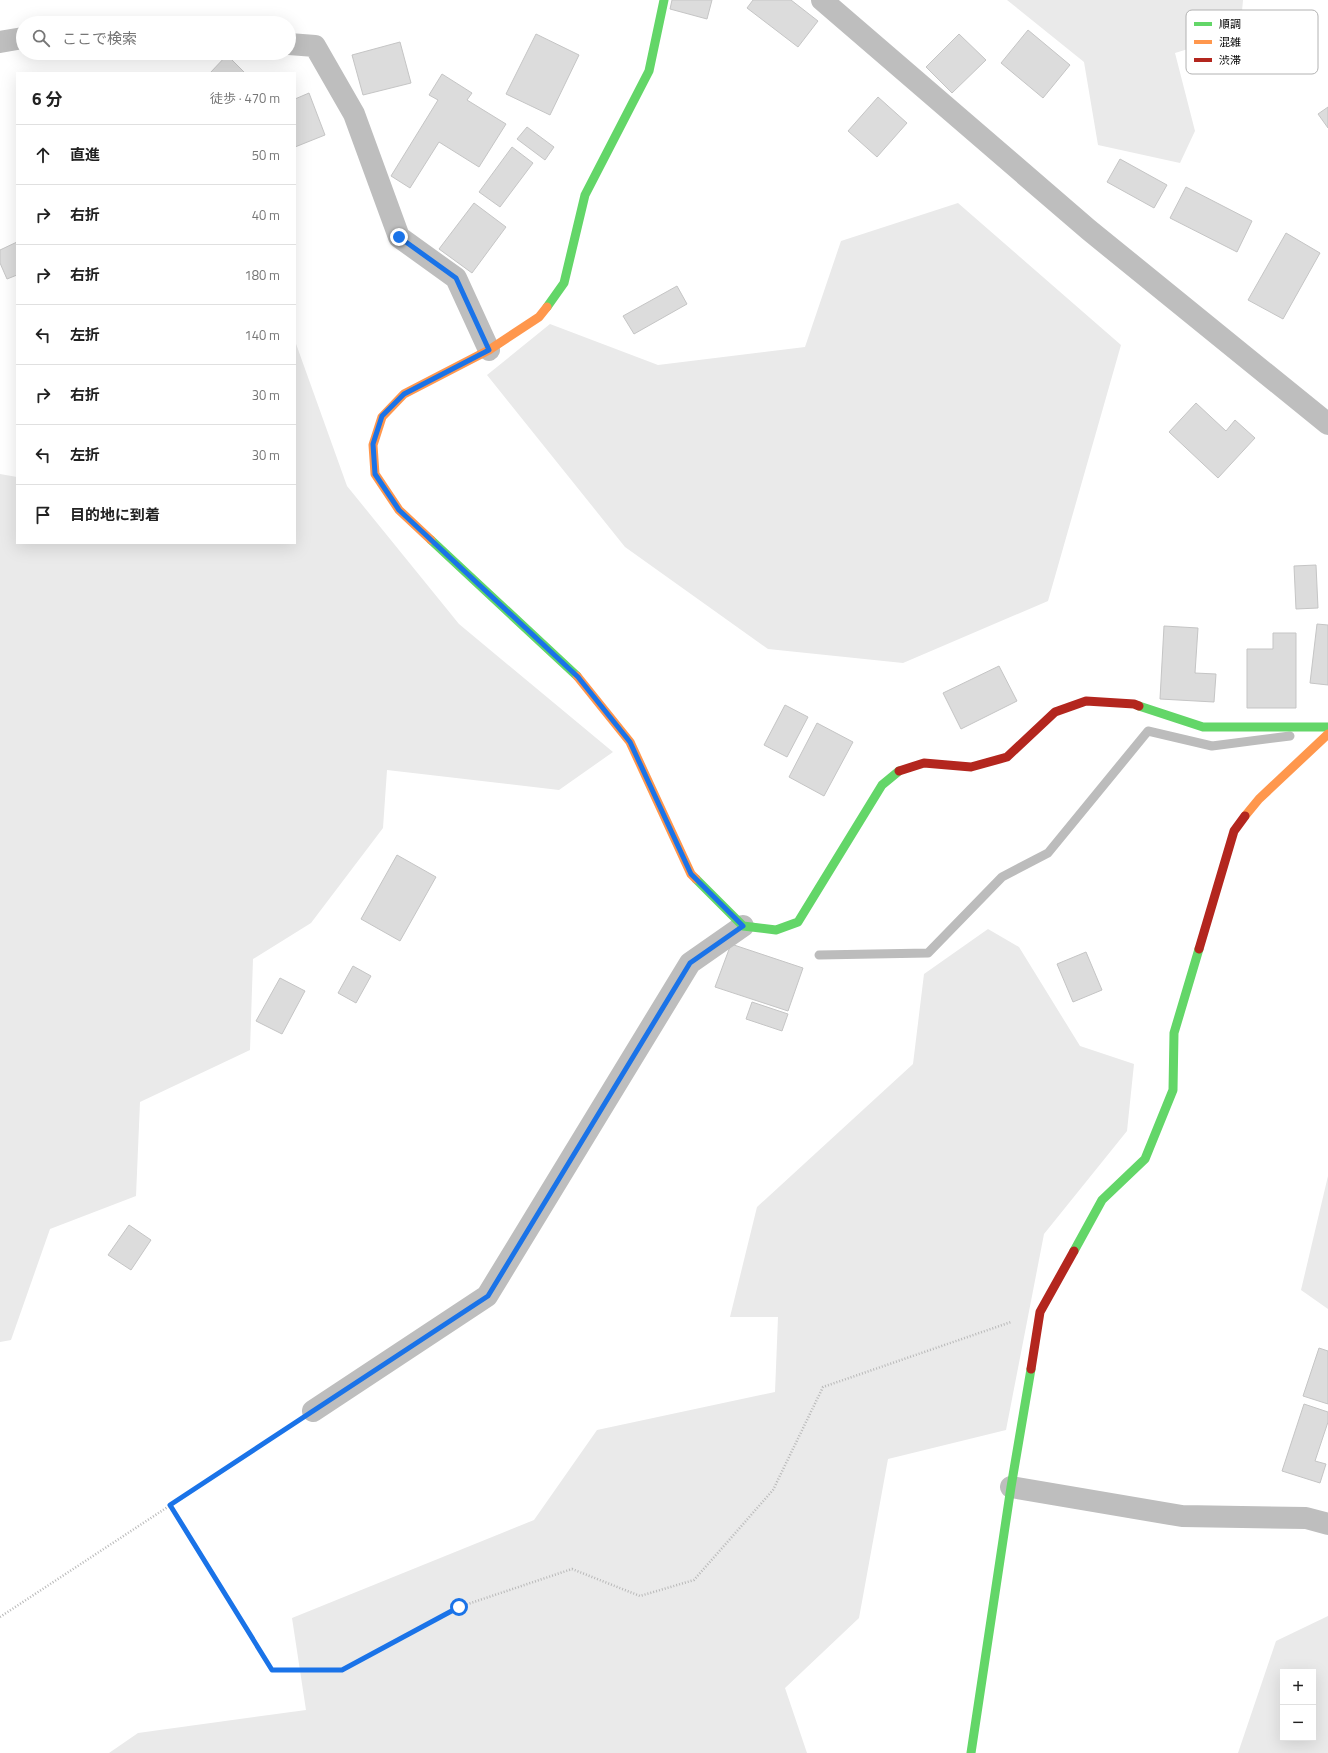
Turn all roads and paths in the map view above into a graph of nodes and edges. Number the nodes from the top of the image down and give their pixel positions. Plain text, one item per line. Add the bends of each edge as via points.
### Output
1 (664, 0) edge
2 (822, 0) edge
3 (16, 39) edge
4 (0, 42) edge
5 (296, 45) edge
6 (489, 350) junction
7 (1328, 424) edge
8 (1328, 727) edge
9 (1328, 734) edge
10 (743, 926) junction
11 (1040, 1312) junction
12 (313, 1411) joint
13 (1011, 1487) junction
14 (170, 1505) junction
15 (1328, 1524) edge
16 (0, 1617) edge
17 (971, 1753) edge

1 - 6 street via 649,71 586,195 564,283 539,318
2 - 7 street via 1090,230
3 - 4 street
5 - 6 street via 315,46 354,114 399,237 456,278
6 - 10 street via 404,394 382,416 373,444 375,474 399,510 578,677 630,742 691,874
8 - 10 street via 1203,727 1134,704 1086,701 1055,712 1007,757 971,767 924,763 902,769 882,785 798,922 776,930
9 - 11 street via 1259,799 1234,831 1174,1033 1173,1090 1151,1146 1145,1159 1102,1200
10 - 12 street via 690,963 488,1296
11 - 13 street
11 - 14 path via 823,1387 773,1490 694,1580 640,1596 572,1569 459,1607 342,1670 272,1670
12 - 14 path
13 - 15 street via 1182,1516 1306,1518
13 - 17 street
14 - 16 path

